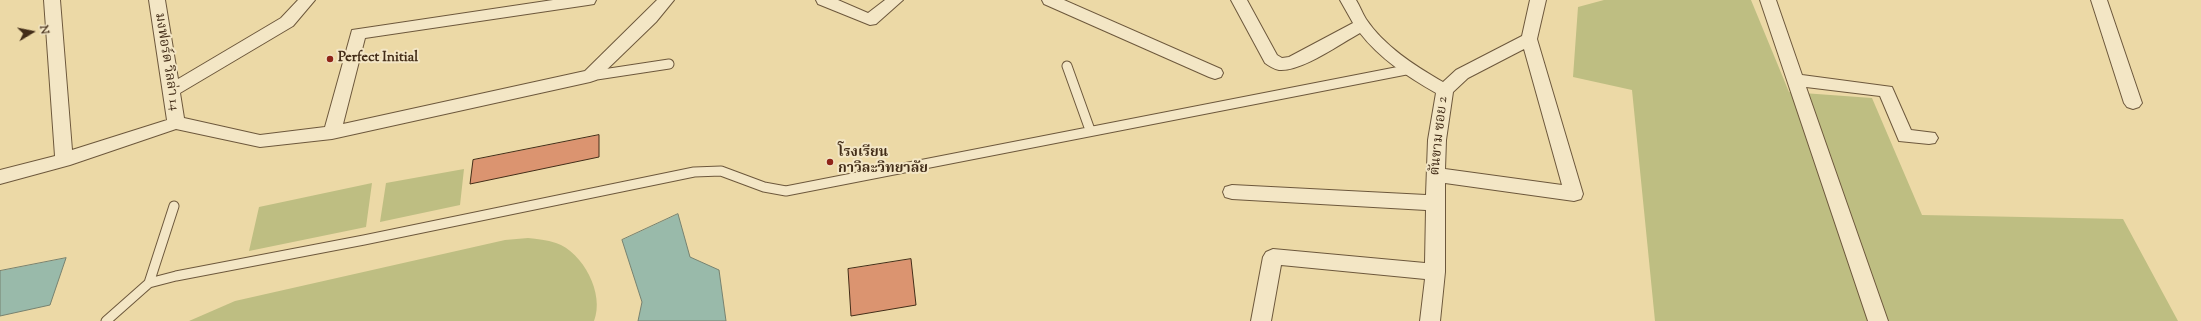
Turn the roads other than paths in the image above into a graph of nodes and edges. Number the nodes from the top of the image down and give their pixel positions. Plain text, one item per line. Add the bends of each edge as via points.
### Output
1 (52, 0) edge
2 (157, 0) edge
3 (307, 0) edge
4 (588, 0) edge
5 (666, 0) edge
6 (824, 0) edge
7 (895, 0) edge
8 (1050, 0) edge
9 (1239, 0) edge
10 (1348, 0) edge
11 (1538, 0) edge
12 (1768, 0) edge
13 (2099, 0) edge
14 (1362, 25) junction
15 (1529, 39) junction
16 (669, 64) dead end
17 (1067, 66) dead end
18 (1411, 69) junction
19 (1215, 73) dead end
20 (590, 76) junction
21 (1796, 80) junction
22 (1445, 90) junction
23 (170, 91) junction
24 (2133, 102) dead end
25 (176, 123) junction
26 (1090, 130) junction
27 (332, 132) junction
28 (1929, 138) dead end
29 (64, 160) junction
30 (1436, 175) junction
31 (0, 177) edge
32 (1232, 192) dead end
33 (1434, 204) junction
34 (174, 206) dead end
35 (1435, 272) junction
36 (150, 284) junction
37 (104, 321) edge
38 (1261, 321) edge
39 (1430, 321) edge
40 (1878, 321) edge

1 - 29 street
2 - 23 street, มงฟอร์ด วิลล่า 14
3 - 23 street via 287,22
4 - 27 street via 358,34
5 - 20 street
6 - 7 street via 870,20
8 - 19 street
9 - 14 street via 1271,59 1280,64 1293,62
10 - 14 street
11 - 15 street
12 - 21 street
13 - 24 street
14 - 18 street via 1389,53
15 - 22 street, ตันขาม ซอย 2 via 1462,74
15 - 30 street via 1574,194
16 - 20 lane
17 - 26 lane
18 - 22 street
18 - 26 lane
20 - 27 street
21 - 28 street via 1886,91 1905,136
21 - 40 street
22 - 30 street, ตันขาม ซอย 2 via 1437,140
23 - 25 street, มงฟอร์ด วิลล่า 14
25 - 27 street via 260,141
25 - 29 street
26 - 36 lane via 786,190 764,187 721,172 694,172 176,276
29 - 31 street
30 - 33 street, ตันขาม ซอย 2
32 - 33 street
33 - 35 street, ตันขาม ซอย 2
34 - 36 lane
35 - 38 street via 1273,257
35 - 39 street, ตันขาม ซอย 2
36 - 37 lane

